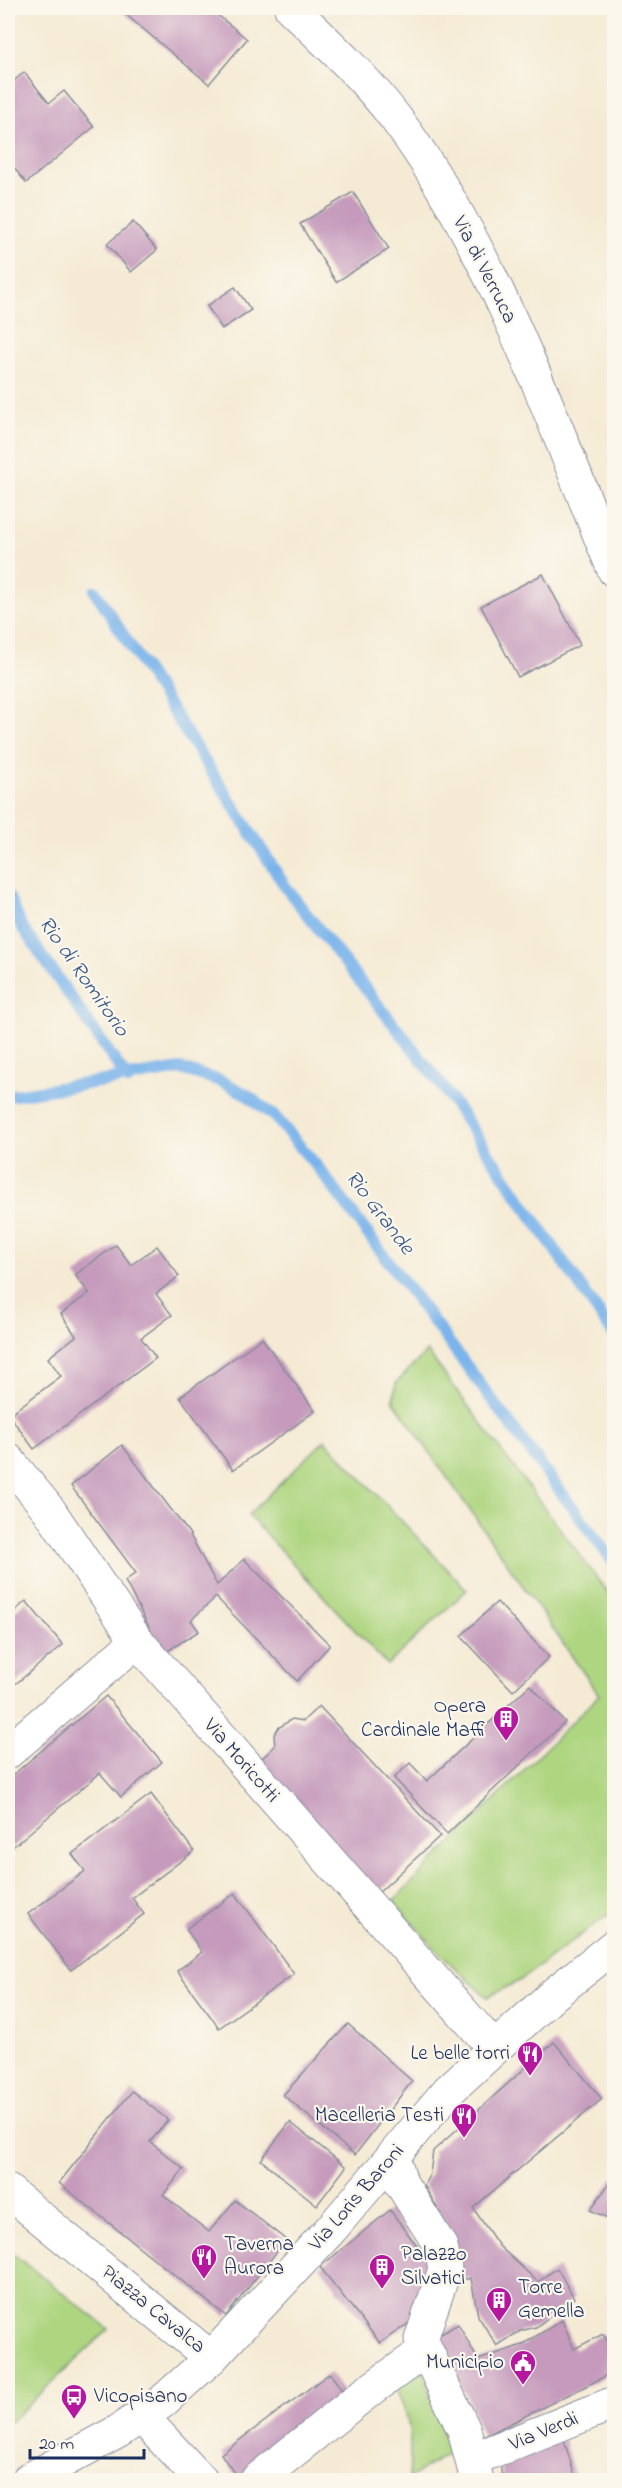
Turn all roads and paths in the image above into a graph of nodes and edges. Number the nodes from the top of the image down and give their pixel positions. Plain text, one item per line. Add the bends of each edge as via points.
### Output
1 (291, 8) edge
2 (615, 570) edge
3 (8, 1460) edge
4 (137, 1641) junction
5 (8, 1752) edge
6 (615, 1946) edge
7 (493, 2047) junction
8 (394, 2157) junction
9 (8, 2191) edge
10 (426, 2350) junction
11 (211, 2358) junction
12 (615, 2403) edge
13 (141, 2416) junction
14 (475, 2470) edge
15 (28, 2481) edge
16 (201, 2481) edge
17 (257, 2481) edge

1 - 2 street, Via di Verruca via 360,74 397,120 481,256
3 - 4 street, Via Moricotti via 49,1510
4 - 5 street
4 - 7 street, Via Moricotti
6 - 7 street, Via Loris Baroni
7 - 8 street, Via Loris Baroni via 448,2091
8 - 10 street via 401,2183 441,2247 445,2269 421,2339
8 - 11 street, Via Loris Baroni
9 - 11 street, Piazza Cavalca
10 - 14 street via 459,2420
10 - 17 street
11 - 13 street, Piazza Cavalca
12 - 14 street, Via Verdi
13 - 15 street, Piazza Cavalca
13 - 16 street

